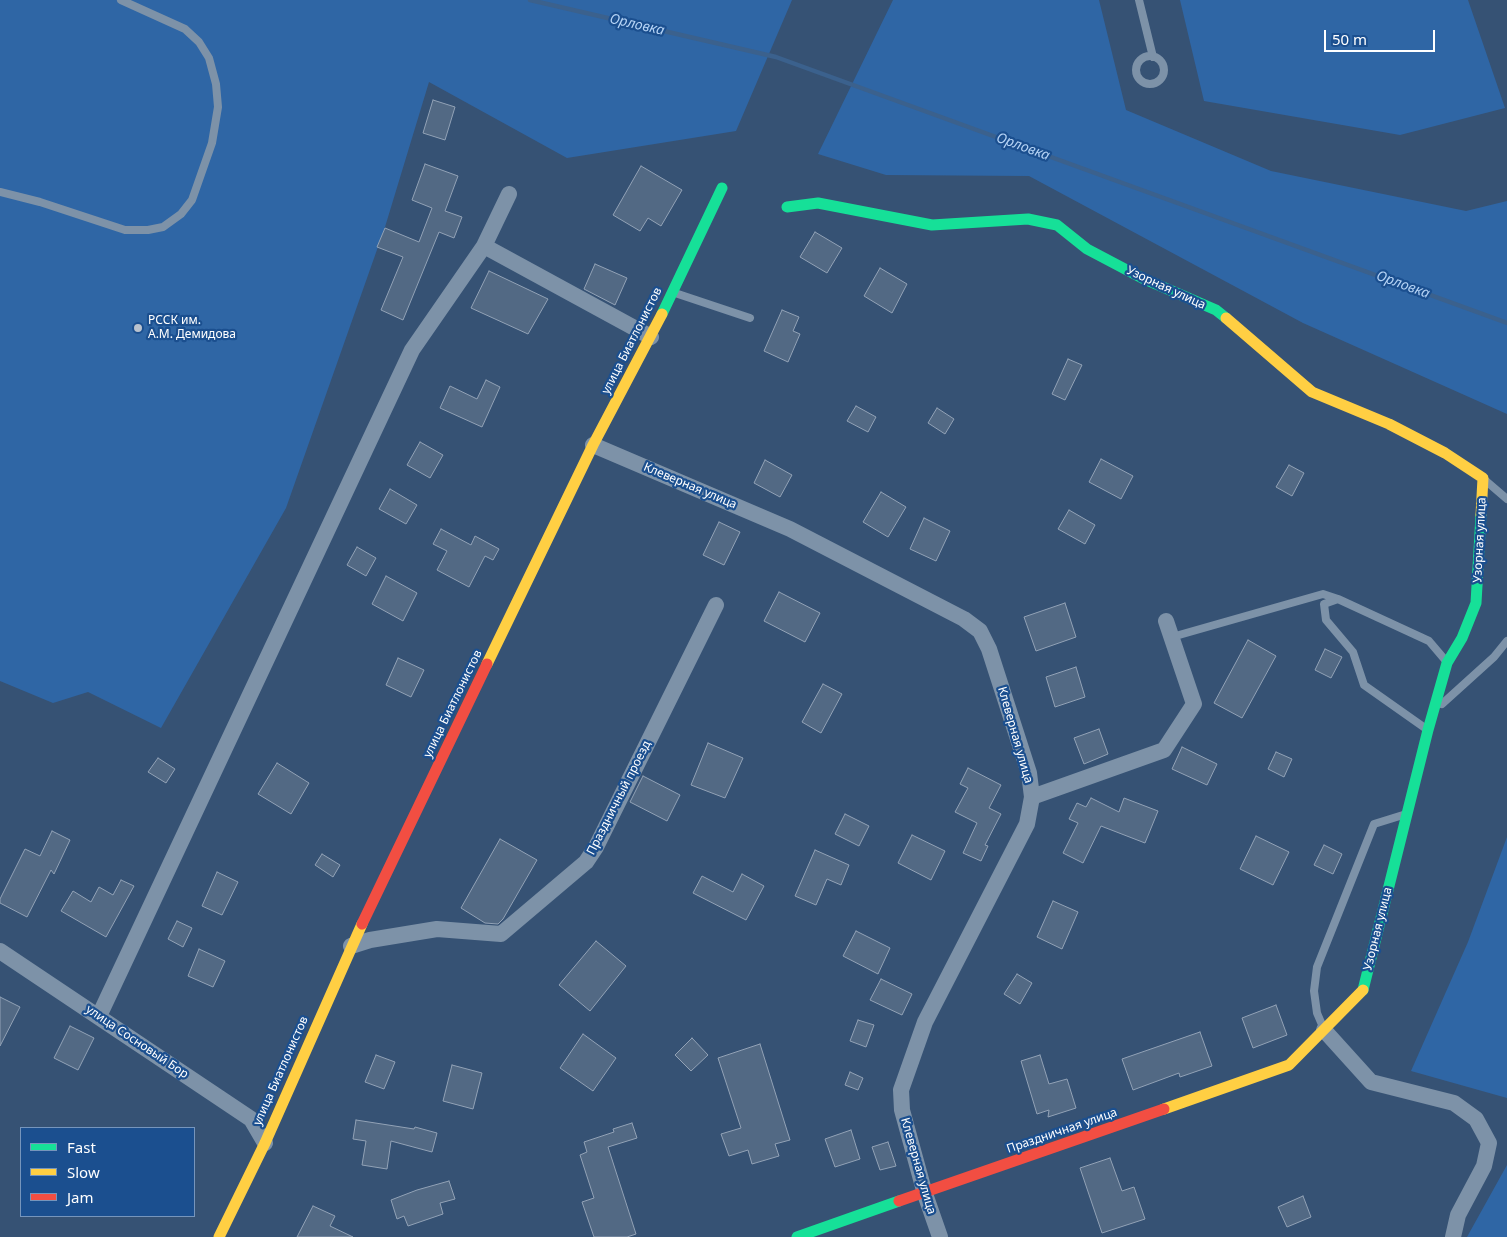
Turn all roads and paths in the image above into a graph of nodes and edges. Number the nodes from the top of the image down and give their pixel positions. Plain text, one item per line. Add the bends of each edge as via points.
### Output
1 (121, 0) edge
2 (1138, 0) edge
3 (1153, 57) dead end
4 (722, 188) dead end
5 (0, 192) edge
6 (509, 194) dead end
7 (787, 207) dead end
8 (484, 246) junction
9 (673, 292) junction
10 (750, 318) dead end
11 (651, 337) junction
12 (593, 445) junction
13 (1483, 478) junction
14 (1507, 499) edge
15 (1338, 599) junction
16 (716, 604) dead end
17 (1166, 621) dead end
18 (1172, 637) junction
19 (1507, 641) edge
20 (1447, 663) junction
21 (1433, 712) junction
22 (1428, 730) junction
23 (1032, 797) junction
24 (1407, 813) junction
25 (351, 946) junction
26 (0, 951) edge
27 (99, 1016) junction
28 (1324, 1030) junction
29 (264, 1142) junction
30 (924, 1194) junction
31 (219, 1237) edge
32 (797, 1237) edge
33 (940, 1237) edge
34 (1454, 1237) edge

1 - 5 lane via 185,29 199,42 208,58 216,84 218,106 212,143 192,200 181,214 163,227 125,230
2 - 3 lane
4 - 9 street, улица Биатлонистов
6 - 8 street
7 - 13 street, Узорная улица via 818,203 932,224 1028,219 1057,225 1087,249 1142,278 1216,310 1312,392 1397,428
8 - 11 street
8 - 27 street via 412,350
9 - 10 lane
9 - 11 street, улица Биатлонистов
11 - 12 street, улица Биатлонистов
12 - 23 street, Клеверная улица via 790,529 964,619 980,631 989,649 1029,773
12 - 25 street, улица Биатлонистов
13 - 14 lane
13 - 20 street, Узорная улица via 1476,603 1462,638
15 - 18 lane via 1324,594
15 - 20 lane via 1429,641
15 - 22 lane via 1324,604 1326,620 1353,652 1364,685
16 - 25 street, Праздничный проезд via 596,848 586,862 501,934 437,929
17 - 18 street
18 - 23 street via 1194,704 1164,750
19 - 21 lane via 1494,657
20 - 21 street, Узорная улица
21 - 22 street, Узорная улица
22 - 24 street, Узорная улица
23 - 30 street, Клеверная улица via 1027,824 925,1022 901,1090 902,1110
24 - 28 street, Узорная улица via 1363,990
24 - 28 lane via 1374,824 1317,967 1314,991 1317,1013
25 - 29 street, улица Биатлонистов
26 - 27 street, улица Сосновый Бор
27 - 29 street, улица Сосновый Бор via 252,1119
28 - 30 street, Праздничная улица via 1289,1065
28 - 34 street via 1371,1082 1454,1103 1476,1119 1489,1143 1484,1166 1458,1215
29 - 31 street, улица Биатлонистов
30 - 32 street, Праздничная улица
30 - 33 street, Клеверная улица

